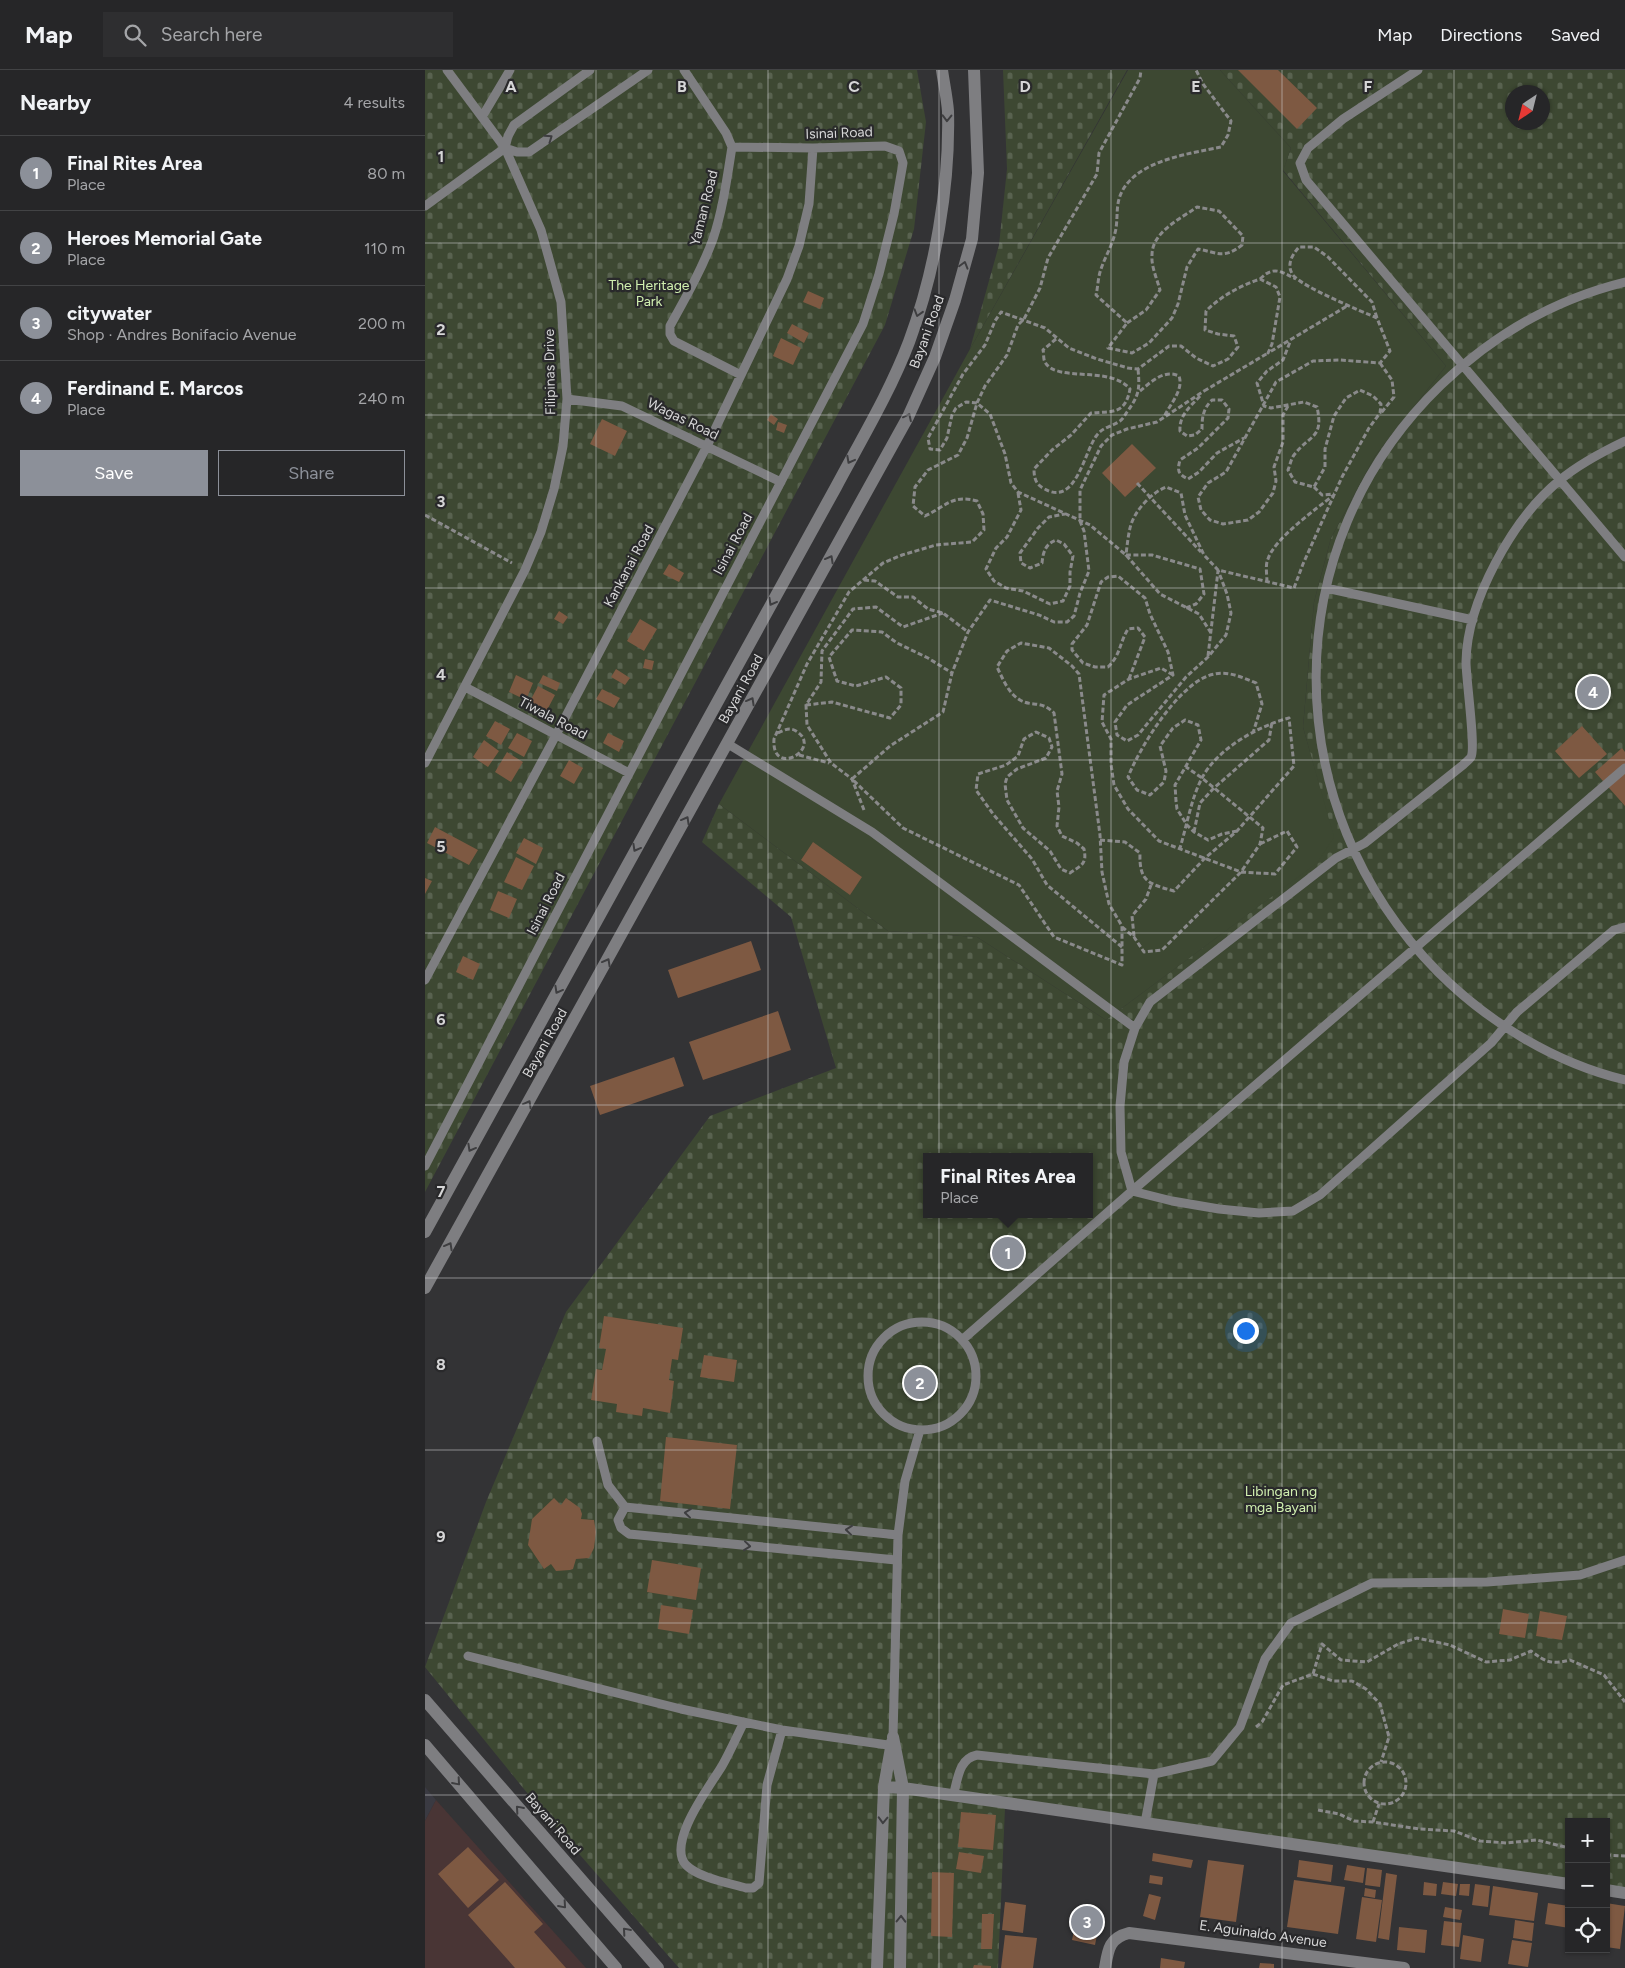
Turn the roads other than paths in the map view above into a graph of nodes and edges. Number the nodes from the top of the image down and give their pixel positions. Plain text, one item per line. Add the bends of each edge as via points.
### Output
1 (447, 70) edge
2 (510, 70) edge
3 (591, 70) edge
4 (648, 70) edge
5 (684, 70) edge
6 (942, 70) edge
7 (974, 70) edge
8 (1418, 70) edge
9 (482, 117) junction
10 (732, 147) junction
11 (505, 148) junction
12 (813, 148) junction
13 (425, 206) edge
14 (1625, 282) edge
15 (1462, 365) junction
16 (741, 375) junction
17 (567, 398) junction
18 (1625, 441) edge
19 (707, 446) junction
20 (1559, 480) junction
21 (781, 482) junction
22 (1625, 557) edge
23 (1326, 588) junction
24 (1473, 620) junction
25 (465, 687) junction
26 (556, 735) junction
27 (728, 744) junction
28 (425, 763) edge
29 (1625, 768) edge
30 (629, 773) junction
31 (1352, 849) junction
32 (1625, 927) edge
33 (1415, 948) junction
34 (425, 980) edge
35 (1504, 1027) junction
36 (1135, 1028) junction
37 (1625, 1080) edge
38 (425, 1166) edge
39 (1132, 1191) junction
40 (425, 1232) edge
41 (425, 1288) edge
42 (962, 1340) junction
43 (920, 1430) junction
44 (597, 1441) dead end
45 (625, 1506) junction
46 (898, 1535) junction
47 (896, 1560) junction
48 (1625, 1560) edge
49 (468, 1656) dead end
50 (425, 1700) edge
51 (744, 1722) junction
52 (782, 1730) junction
53 (893, 1743) junction
54 (426, 1751) edge
55 (1154, 1774) junction
56 (884, 1787) junction
57 (903, 1788) junction
58 (953, 1796) junction
59 (1145, 1823) junction
60 (1565, 1883) edge
61 (1610, 1891) edge
62 (1625, 1893) edge
63 (616, 1968) edge
64 (658, 1968) edge
65 (877, 1968) edge
66 (900, 1968) edge
67 (1105, 1968) edge
68 (1405, 1968) edge

1 - 9 lane, Filipinas Drive
2 - 9 lane
3 - 11 lane via 514,125
11 -> 4 lane via 529,152
5 - 10 lane
6 -> 40 main road, Bayani Road via 948,110 946,167 938,232 909,342 836,487
27 -> 7 main road, Bayani Road via 908,417 935,357 972,239 978,173
8 - 15 lane via 1343,119 1308,148 1300,163 1306,180
9 - 11 lane, Filipinas Drive
10 - 12 lane, Isinai Road
10 - 16 lane, Yaman Road via 714,238 670,334 674,341
11 - 13 lane
11 - 17 lane, Filipinas Drive via 541,230 561,302
12 - 16 lane, Kankanai Road via 809,204 799,246
12 - 21 lane, Isinai Road via 885,146 899,151 903,162 894,214 863,324
14 - 15 lane via 1552,308 1505,334
15 - 20 lane
15 - 23 lane via 1424,402 1390,443 1363,488 1341,537
16 - 19 lane, Kankanai Road
17 - 19 lane, Wagas Road via 622,406
17 - 25 lane, Filipinas Drive via 563,446 541,532
18 - 20 lane via 1596,454
19 - 21 lane, Wagas Road
19 - 26 lane, Kankanai Road
20 - 22 lane
20 - 24 lane via 1507,540 1487,579
21 - 30 lane, Isinai Road
23 - 24 lane
23 - 31 lane via 1317,640 1316,694 1321,747 1333,799
24 - 31 lane via 1466,660 1472,756 1365,843
25 - 26 lane, Tiwala Road
25 - 28 lane, Filipinas Drive
26 - 30 lane, Tiwala Road
26 - 34 lane, Kankanai Road
27 - 36 lane via 872,832
41 -> 27 main road, Bayani Road
29 - 33 lane
30 - 38 lane, Isinai Road
31 - 33 lane via 1380,901
31 - 36 lane via 1150,1002
32 - 35 lane via 1614,930 1517,1012
33 - 35 lane via 1457,990
33 - 39 lane
35 - 37 lane via 1555,1055
35 - 39 lane via 1491,1043 1320,1195 1293,1211 1259,1213 1219,1209 1172,1202
36 - 39 lane via 1124,1062 1120,1106 1121,1152
39 - 42 lane
42 - 43 lane via 969,1349 976,1371 974,1394 962,1414 953,1421 943,1427
42 - 43 lane via 941,1326 917,1322 893,1330 876,1348 868,1371 872,1396 886,1416 908,1428
43 - 46 lane via 905,1481
44 - 45 lane via 608,1485
46 -> 45 lane
45 -> 47 lane via 618,1520 621,1528 629,1534
46 - 47 lane
47 - 53 lane
48 - 55 lane via 1580,1575 1487,1582 1372,1583 1291,1624 1265,1659 1240,1727 1212,1761
49 - 51 lane
64 -> 50 main road, Bayani Road
51 - 52 lane
51 - 52 lane via 697,1804 682,1841 680,1855 687,1865 702,1874 746,1888 753,1888 759,1883 767,1785
52 - 53 lane
53 - 56 main road
53 - 57 main road
54 -> 63 main road
55 - 58 lane via 977,1755 962,1764
55 - 59 lane
56 - 57 main road
56 -> 65 main road
57 - 58 main road
66 -> 57 main road
58 - 59 main road
59 - 60 main road
61 - 62 main road
67 - 68 main road, E. Aguinaldo Avenue via 1117,1936 1129,1933

